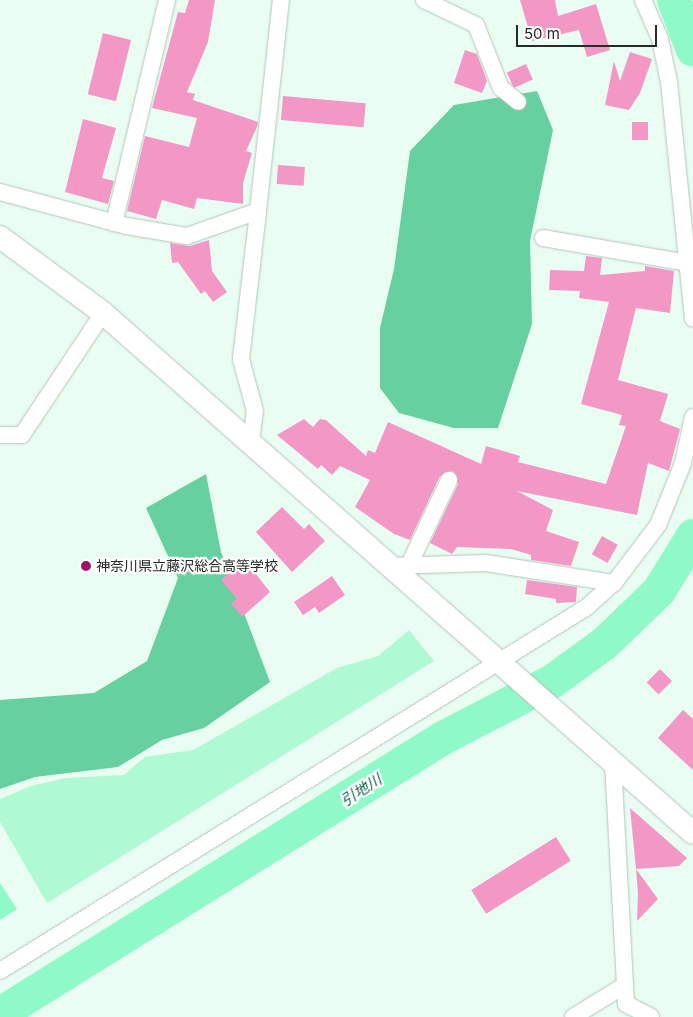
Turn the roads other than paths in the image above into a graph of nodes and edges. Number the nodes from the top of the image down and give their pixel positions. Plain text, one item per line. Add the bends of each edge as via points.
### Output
1 (167, 0) edge
2 (281, 0) edge
3 (424, 0) edge
4 (643, 0) edge
5 (518, 102) dead end
6 (0, 192) edge
7 (258, 211) junction
8 (114, 223) junction
9 (0, 237) edge
10 (543, 238) dead end
11 (688, 263) junction
12 (103, 313) junction
13 (693, 319) edge
14 (693, 417) edge
15 (0, 434) edge
16 (251, 442) junction
17 (449, 480) dead end
18 (400, 565) junction
19 (614, 583) junction
20 (503, 668) junction
21 (613, 763) junction
22 (693, 833) edge
23 (0, 972) edge
24 (626, 985) junction
25 (573, 1017) edge
26 (651, 1017) edge

1 - 8 street
2 - 7 street
3 - 5 street via 476,25 501,88
4 - 11 street via 660,39 669,82
6 - 8 street
7 - 8 street via 187,236
7 - 16 street via 241,359 255,411
9 - 12 street
10 - 11 street
11 - 13 street
12 - 15 street via 22,436
12 - 16 street
14 - 19 street via 684,463 658,525
16 - 18 street
17 - 18 street
18 - 19 street via 486,563
18 - 20 street
19 - 20 street via 587,607
20 - 21 street
20 - 23 street
21 - 22 street
21 - 24 street
24 - 25 street
24 - 26 street via 626,1004

